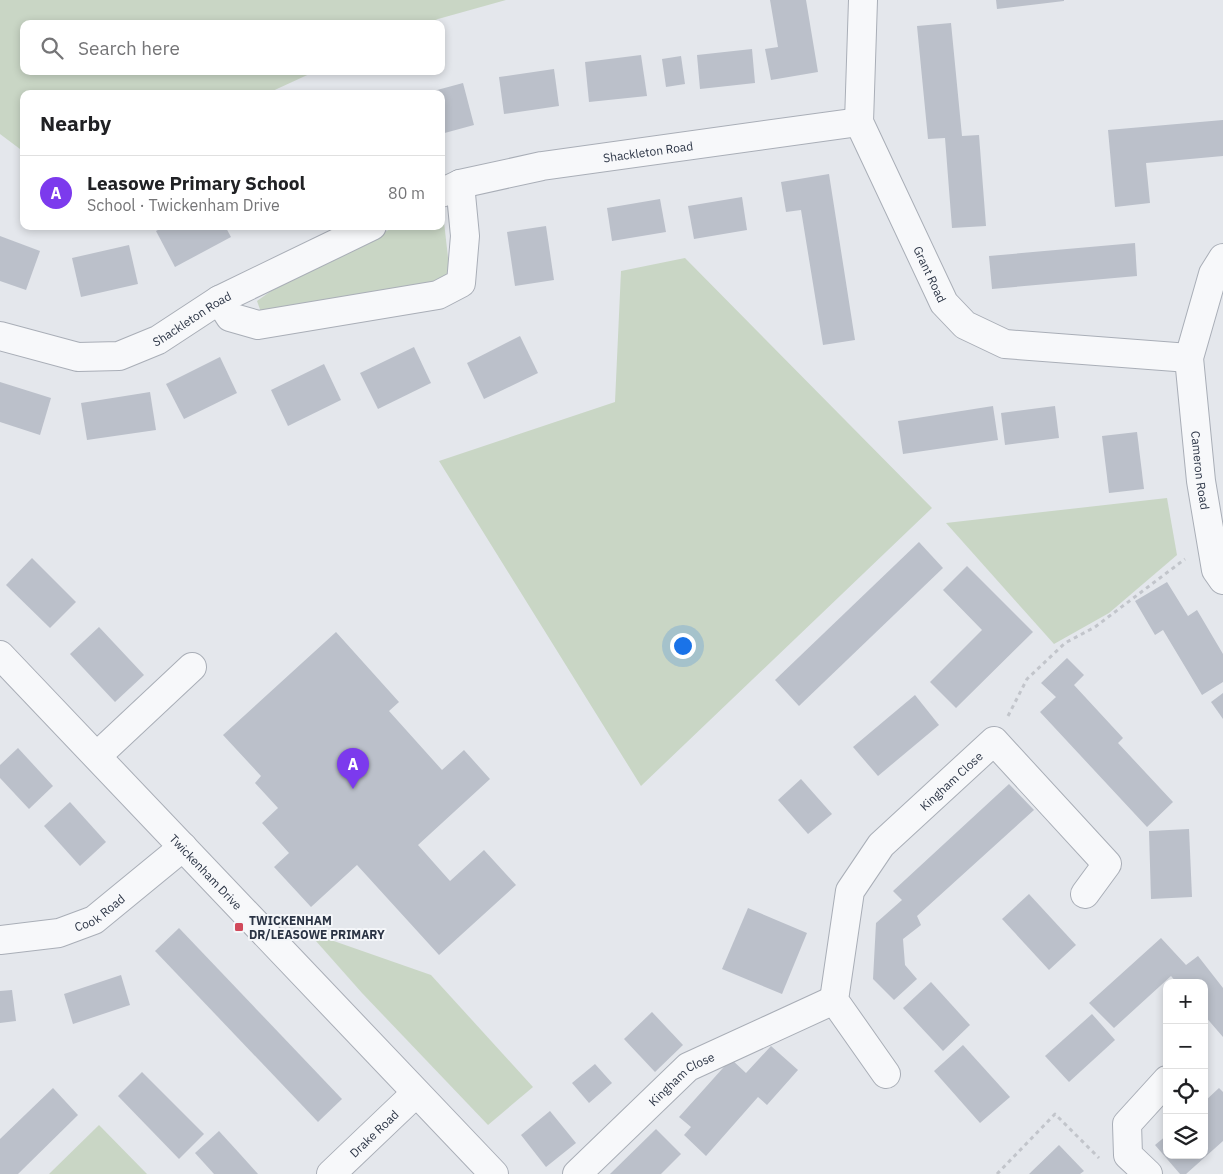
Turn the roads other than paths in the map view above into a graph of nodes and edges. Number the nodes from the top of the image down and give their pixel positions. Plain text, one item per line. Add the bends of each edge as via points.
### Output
1 (863, 0) edge
2 (858, 122) junction
3 (450, 188) edge
4 (364, 230) edge
5 (1223, 258) edge
6 (219, 300) junction
7 (0, 336) edge
8 (1189, 358) junction
9 (1223, 580) edge
10 (0, 655) edge
11 (192, 667) dead end
12 (97, 756) junction
13 (182, 847) junction
14 (1085, 894) dead end
15 (0, 940) edge
16 (834, 1000) junction
17 (886, 1074) dead end
18 (1163, 1084) edge
19 (416, 1093) junction
20 (331, 1174) edge
21 (494, 1174) edge
22 (577, 1174) edge
23 (1148, 1174) edge

1 - 2 street, Grant Road
2 - 3 street, Shackleton Road via 542,166
2 - 8 street, Grant Road via 944,303 965,325 1005,344
3 - 6 street via 465,236 461,283 438,295 258,325 230,317
4 - 6 street, Shackleton Road
5 - 8 street via 1213,274
6 - 7 street, Shackleton Road via 158,340 119,356 78,357
8 - 9 street, Cameron Road via 1201,481 1216,570
10 - 12 street, Twickenham Drive
11 - 12 street
12 - 13 street, Twickenham Drive
13 - 15 street, Cook Road via 94,920 59,933
13 - 19 street, Twickenham Drive
14 - 16 street, Kingham Close via 1107,864 994,741 881,845 850,891
16 - 17 street
16 - 22 street, Kingham Close via 688,1067
18 - 23 street via 1127,1124 1128,1154
19 - 20 street, Drake Road
19 - 21 street, Twickenham Drive

